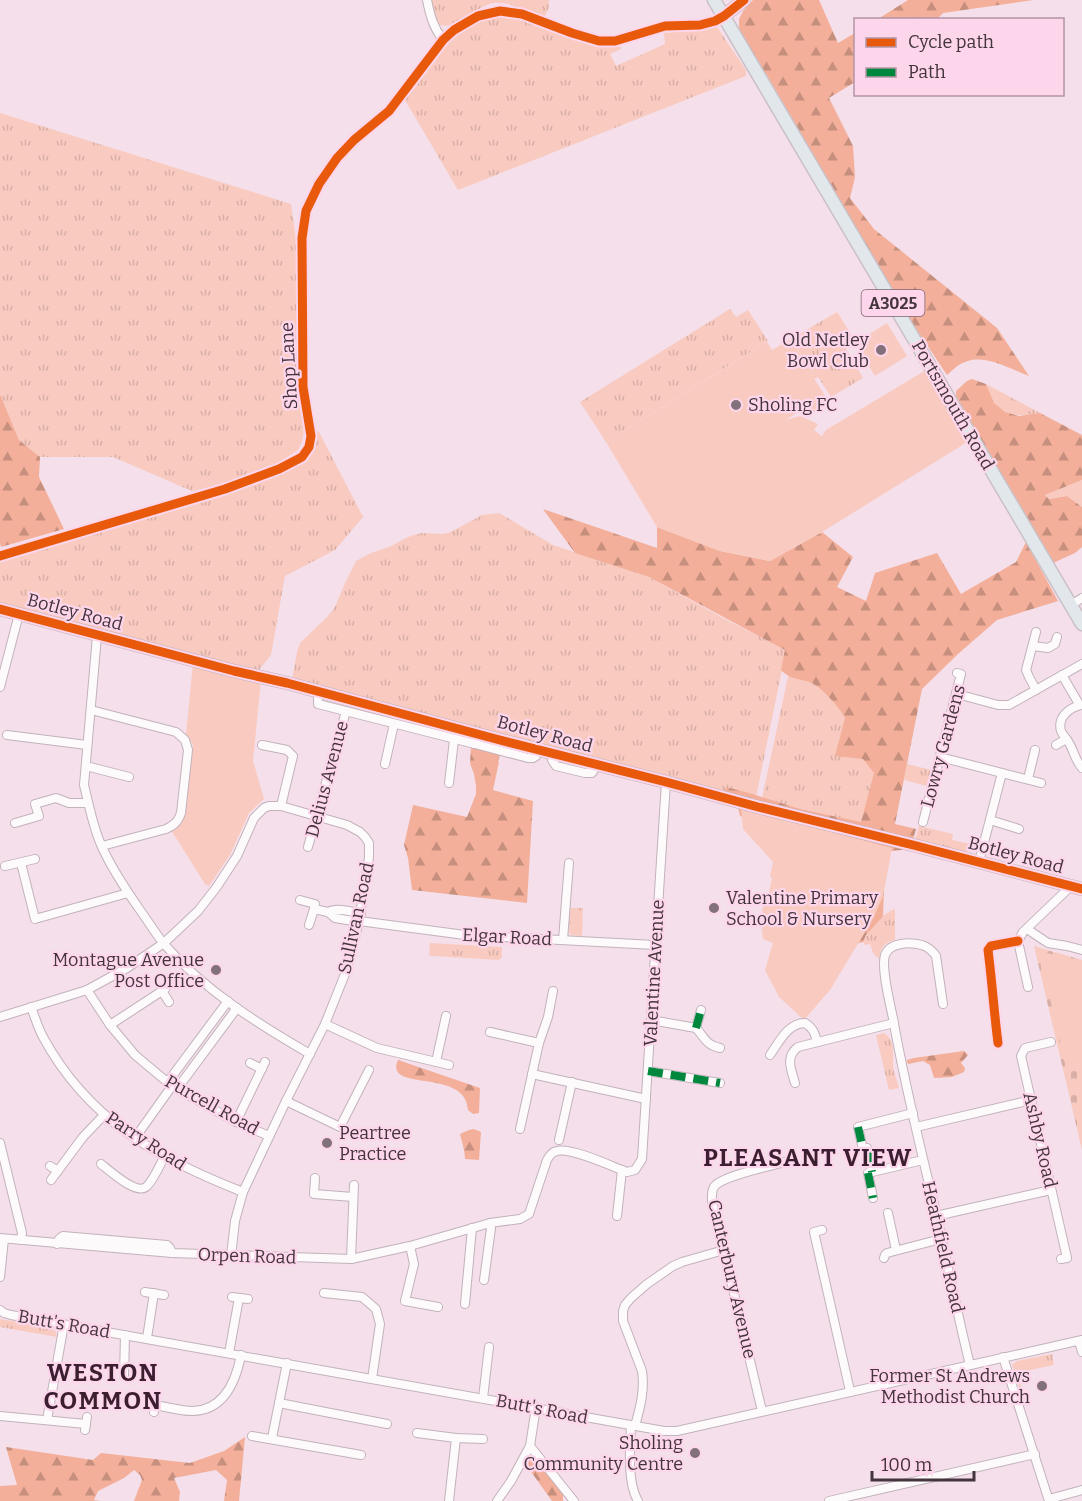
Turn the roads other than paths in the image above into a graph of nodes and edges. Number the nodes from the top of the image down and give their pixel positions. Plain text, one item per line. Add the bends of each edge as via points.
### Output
1 (427, 0) edge
2 (714, 0) edge
3 (744, 0) edge
4 (724, 16) junction
5 (443, 40) junction
6 (0, 556) edge
7 (1076, 602) edge
8 (0, 609) edge
9 (19, 614) junction
10 (1082, 624) edge
11 (1036, 632) dead end
12 (97, 636) junction
13 (1057, 637) dead end
14 (1033, 646) junction
15 (1082, 664) edge
16 (957, 673) dead end
17 (1062, 675) junction
18 (0, 687) edge
19 (1036, 690) junction
20 (318, 691) junction
21 (957, 694) junction
22 (372, 705) junction
23 (1081, 705) edge
24 (91, 710) junction
25 (346, 711) junction
26 (369, 717) junction
27 (394, 724) junction
28 (7, 735) dead end
29 (477, 739) junction
30 (1066, 739) junction
31 (454, 740) junction
32 (87, 745) junction
33 (262, 745) dead end
34 (1056, 745) dead end
35 (1035, 750) dead end
36 (940, 757) junction
37 (385, 764) dead end
38 (86, 766) junction
39 (1082, 768) edge
40 (1002, 773) junction
41 (129, 777) dead end
42 (1028, 779) junction
43 (666, 782) junction
44 (449, 783) dead end
45 (1041, 783) dead end
46 (88, 803) junction
47 (281, 806) junction
48 (316, 816) junction
49 (990, 820) junction
50 (923, 822) dead end
51 (15, 823) dead end
52 (1019, 829) dead end
53 (102, 846) junction
54 (308, 847) dead end
55 (35, 859) dead end
56 (979, 862) junction
57 (21, 863) junction
58 (569, 863) dead end
59 (5, 866) dead end
60 (1070, 887) junction
61 (1082, 889) edge
62 (128, 893) junction
63 (300, 900) dead end
64 (314, 909) junction
65 (360, 919) junction
66 (309, 925) dead end
67 (1027, 928) junction
68 (563, 940) junction
69 (164, 943) junction
70 (655, 945) junction
71 (1082, 950) edge
72 (1028, 987) dead end
73 (87, 990) junction
74 (553, 991) dead end
75 (228, 1001) junction
76 (169, 1002) dead end
77 (943, 1004) dead end
78 (31, 1007) junction
79 (237, 1008) junction
80 (700, 1010) dead end
81 (446, 1016) dead end
82 (0, 1017) edge
83 (651, 1020) junction
84 (894, 1023) junction
85 (325, 1024) junction
86 (110, 1025) junction
87 (696, 1028) junction
88 (444, 1029) junction
89 (454, 1031) dead end
90 (490, 1032) dead end
91 (502, 1035) junction
92 (817, 1042) junction
93 (1051, 1042) dead end
94 (539, 1043) junction
95 (500, 1044) dead end
96 (720, 1048) dead end
97 (310, 1054) junction
98 (770, 1055) dead end
99 (436, 1062) junction
100 (250, 1063) dead end
101 (448, 1065) dead end
102 (369, 1070) dead end
103 (648, 1071) junction
104 (532, 1074) junction
105 (572, 1082) junction
106 (720, 1083) dead end
107 (795, 1083) dead end
108 (172, 1086) junction
109 (646, 1099) junction
110 (1031, 1100) junction
111 (286, 1101) junction
112 (913, 1113) junction
113 (866, 1114) dead end
114 (104, 1115) junction
115 (512, 1119) dead end
116 (236, 1122) junction
117 (868, 1124) junction
118 (916, 1127) junction
119 (269, 1136) junction
120 (135, 1138) junction
121 (559, 1140) dead end
122 (0, 1143) edge
123 (164, 1157) junction
124 (923, 1160) junction
125 (785, 1162) dead end
126 (101, 1164) dead end
127 (50, 1166) dead end
128 (621, 1170) junction
129 (58, 1172) junction
130 (870, 1172) junction
131 (315, 1178) dead end
132 (51, 1180) dead end
133 (354, 1185) dead end
134 (1051, 1190) junction
135 (243, 1192) junction
136 (353, 1197) junction
137 (873, 1198) dead end
138 (888, 1213) dead end
139 (616, 1216) dead end
140 (936, 1216) junction
141 (490, 1223) junction
142 (472, 1228) junction
143 (815, 1232) dead end
144 (2, 1239) edge
145 (941, 1239) junction
146 (21, 1240) junction
147 (410, 1246) junction
148 (724, 1250) junction
149 (896, 1250) junction
150 (231, 1256) junction
151 (884, 1258) dead end
152 (1067, 1258) dead end
153 (351, 1259) junction
154 (0, 1277) edge
155 (484, 1280) dead end
156 (145, 1292) dead end
157 (154, 1293) junction
158 (324, 1293) dead end
159 (164, 1295) dead end
160 (240, 1298) dead end
161 (463, 1300) dead end
162 (438, 1307) dead end
163 (0, 1310) edge
164 (64, 1324) junction
165 (125, 1335) junction
166 (147, 1338) junction
167 (1081, 1341) edge
168 (489, 1347) dead end
169 (1082, 1352) edge
170 (229, 1353) junction
171 (241, 1355) junction
172 (1003, 1357) junction
173 (286, 1364) junction
174 (970, 1365) junction
175 (124, 1376) dead end
176 (372, 1379) junction
177 (850, 1391) junction
178 (483, 1398) junction
179 (279, 1403) junction
180 (536, 1407) junction
181 (762, 1411) junction
182 (154, 1412) dead end
183 (0, 1416) edge
184 (47, 1420) junction
185 (86, 1423) dead end
186 (387, 1424) dead end
187 (633, 1426) junction
188 (417, 1432) dead end
189 (252, 1436) dead end
190 (272, 1438) junction
191 (456, 1438) junction
192 (483, 1439) dead end
193 (530, 1446) junction
194 (1035, 1454) junction
195 (361, 1455) dead end
196 (1082, 1490) edge
197 (869, 1492) junction
198 (574, 1500) edge
199 (1049, 1500) edge
200 (449, 1501) edge
201 (497, 1501) edge
202 (639, 1501) edge
203 (829, 1501) edge
204 (871, 1501) edge

1 - 5 street via 431,20
2 - 4 main road, Portsmouth Road / A3025
3 - 4 main road
4 - 5 street, Shop Lane via 700,25 665,26 615,41 599,41 522,14 500,11 478,16
4 - 7 main road, Portsmouth Road / A3025
5 - 6 street, Shop Lane via 389,111 337,158 318,184 306,211 302,237 303,387 311,435 302,457 279,470 225,489
7 - 10 main road, Portsmouth Road / A3025
8 - 9 main road, Botley Road
9 - 12 main road, Botley Road
9 - 18 street
11 - 14 street
12 - 20 main road, Botley Road
12 - 24 street
13 - 14 street via 1048,648
14 - 19 street via 1026,670
15 - 17 street
16 - 21 street, Lowry Gardens via 962,674
17 - 19 street
17 - 23 street
19 - 21 street via 1009,705
20 - 22 main road, Botley Road
20 - 25 street via 318,704
21 - 36 street, Lowry Gardens
22 - 26 street
22 - 29 main road, Botley Road
23 - 30 street via 1067,712 1061,721
24 - 32 street
24 - 53 street via 176,732 185,740 188,750 181,813 174,825
25 - 26 street
25 - 48 street, Delius Avenue
26 - 27 street
27 - 31 street
27 - 37 street
28 - 32 street
29 - 31 street
29 - 43 main road, Botley Road
30 - 34 street
30 - 39 street
31 - 44 street
32 - 38 street
33 - 47 street via 287,750 293,756
35 - 42 street
36 - 40 street
36 - 50 street, Lowry Gardens
38 - 41 street
38 - 46 street via 84,785
40 - 42 street
40 - 49 street
42 - 45 street
43 - 56 main road, Botley Road
43 - 70 street, Valentine Avenue
46 - 51 street via 56,798 35,804 39,816
46 - 53 street
47 - 48 street, Sullivan Road
47 - 69 street via 269,806 258,813 216,888
48 - 54 street, Delius Avenue
48 - 65 street, Sullivan Road via 354,828 369,843
49 - 52 street
49 - 56 street
53 - 62 street
55 - 57 street
56 - 60 main road, Botley Road
57 - 59 street
57 - 62 street via 35,919
58 - 68 street
60 - 61 main road, Botley Road
60 - 67 street
62 - 69 street
63 - 64 street via 315,904
64 - 65 street, Elgar Road via 335,918
64 - 66 street
65 - 68 street, Elgar Road via 465,935
65 - 85 street, Sullivan Road via 347,969
67 - 71 street via 1048,943
67 - 72 street via 1018,941
68 - 70 street, Elgar Road
69 - 73 street
69 - 75 street
70 - 83 street, Valentine Avenue
73 - 78 street
73 - 86 street, Purcell Road
74 - 94 street
75 - 79 street
75 - 108 street
76 - 86 street via 163,990
77 - 84 street, Heathfield Road via 933,951 916,944 892,947 884,962
78 - 82 street
78 - 114 street, Parry Road via 42,1036 63,1069
79 - 97 street
79 - 108 street
80 - 87 street
81 - 88 street
83 - 87 street
83 - 103 street, Valentine Avenue
84 - 92 street
84 - 112 street, Heathfield Road
85 - 97 street, Sullivan Road
85 - 99 street via 377,1048
86 - 108 street, Purcell Road via 135,1055
87 - 96 street via 707,1042
88 - 89 street
88 - 99 street
90 - 91 street
91 - 94 street
91 - 95 street
92 - 98 street via 812,1027 797,1024
92 - 107 street via 798,1047 792,1053
93 - 110 street, Ashby Road via 1030,1046 1022,1052
94 - 104 street
97 - 111 street, Sullivan Road
99 - 101 street
100 - 116 street via 264,1065
102 - 111 street via 340,1127
103 - 106 street
103 - 109 street, Valentine Avenue
104 - 105 street
104 - 115 street via 521,1125
105 - 109 street
105 - 121 street
108 - 116 street, Purcell Road
108 - 120 street
109 - 128 street, Valentine Avenue via 642,1159 635,1170
110 - 118 street
110 - 134 street, Ashby Road
111 - 119 street, Sullivan Road
112 - 117 street
112 - 118 street, Heathfield Road
113 - 117 street
114 - 120 street, Parry Road
114 - 129 street
116 - 119 street, Purcell Road
117 - 130 street via 858,1126
118 - 124 street, Heathfield Road
119 - 135 street, Sullivan Road
120 - 123 street, Parry Road
122 - 146 street
123 - 126 street via 146,1187 140,1189
123 - 135 street, Parry Road
124 - 130 street
124 - 140 street, Heathfield Road
125 - 148 street, Canterbury Avenue via 723,1180 714,1187 712,1202
127 - 129 street
128 - 139 street
128 - 141 street, Orpen Road via 583,1155 555,1151 547,1160 529,1214 520,1220
129 - 132 street
130 - 137 street
131 - 136 street via 314,1194
133 - 136 street
134 - 140 street
134 - 152 street, Ashby Road
135 - 150 street, Sullivan Road
136 - 153 street
138 - 149 street
140 - 145 street, Heathfield Road
141 - 142 street, Orpen Road
141 - 155 street
142 - 147 street, Orpen Road
142 - 161 street
143 - 177 street
144 - 146 street, Orpen Road
144 - 154 street
145 - 149 street
145 - 174 street, Heathfield Road
146 - 150 street, Orpen Road
147 - 153 street, Orpen Road
147 - 162 street via 414,1264 401,1300
148 - 181 street, Canterbury Avenue
148 - 187 street via 673,1266 625,1305 623,1320 643,1379
149 - 151 street
150 - 153 street, Orpen Road
156 - 157 street
157 - 159 street
157 - 166 street
158 - 176 street via 362,1297 376,1309 380,1324
160 - 170 street
163 - 164 street, Butt's Road
164 - 165 street, Butt's Road
164 - 184 street
165 - 166 street, Butt's Road
165 - 175 street
166 - 170 street, Butt's Road
167 - 169 street
167 - 172 street, Butt's Road
168 - 178 street
170 - 171 street, Butt's Road
171 - 173 street, Butt's Road
171 - 182 street via 230,1389 218,1401 193,1411 155,1405
172 - 174 street, Butt's Road
172 - 194 street
173 - 176 street, Butt's Road
173 - 179 street
174 - 177 street, Butt's Road
176 - 178 street, Butt's Road
177 - 181 street, Butt's Road
178 - 180 street, Butt's Road
179 - 186 street
179 - 190 street
180 - 187 street, Butt's Road
180 - 193 street
181 - 187 street, Butt's Road via 677,1431
183 - 184 street
184 - 185 street
187 - 202 street via 631,1483
188 - 191 street
189 - 190 street
190 - 195 street
191 - 192 street
191 - 200 street
193 - 198 street
193 - 201 street
194 - 197 street
194 - 199 street
196 - 199 street
197 - 203 street
197 - 204 street

